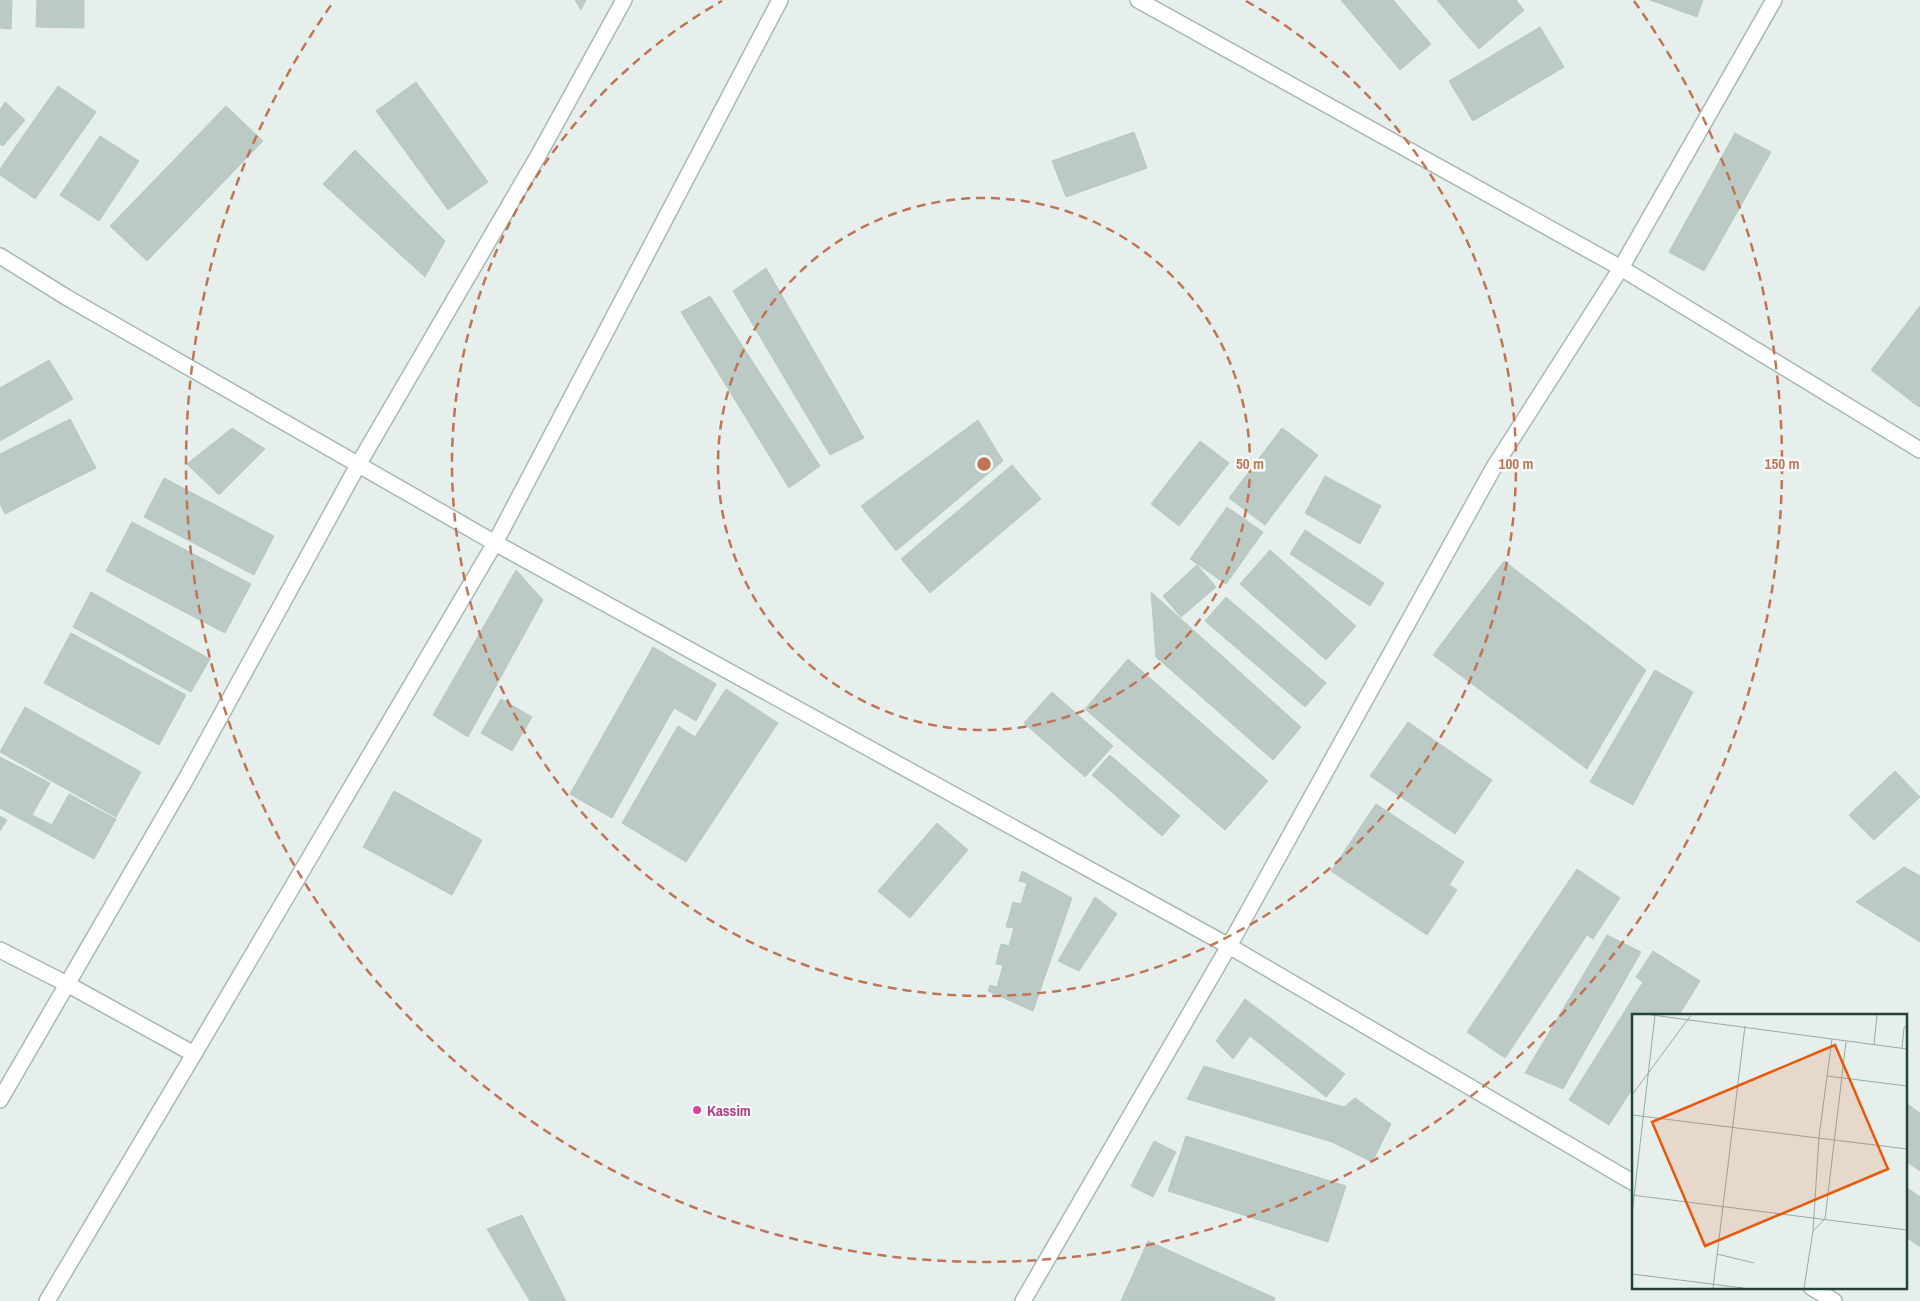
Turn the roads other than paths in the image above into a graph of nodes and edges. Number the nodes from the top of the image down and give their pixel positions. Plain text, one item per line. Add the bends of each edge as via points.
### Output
1 (624, 0) edge
2 (780, 0) edge
3 (1138, 0) edge
4 (1774, 0) edge
5 (0, 256) edge
6 (1621, 268) junction
7 (1920, 450) edge
8 (358, 465) junction
9 (495, 543) junction
10 (1229, 946) junction
11 (0, 950) edge
12 (67, 984) junction
13 (194, 1054) junction
14 (0, 1100) edge
15 (1632, 1182) edge
16 (1813, 1288) edge
17 (47, 1301) edge
18 (1023, 1301) edge
19 (1834, 1301) edge

1 - 8 street via 538,156
2 - 9 street
3 - 6 street
4 - 6 street
5 - 8 street
6 - 7 street
6 - 10 street via 1494,467
8 - 9 street
8 - 12 street via 186,779
9 - 10 street
9 - 13 street
10 - 15 street
10 - 18 street
11 - 12 street
12 - 13 street
12 - 14 street
13 - 17 street
16 - 19 street

